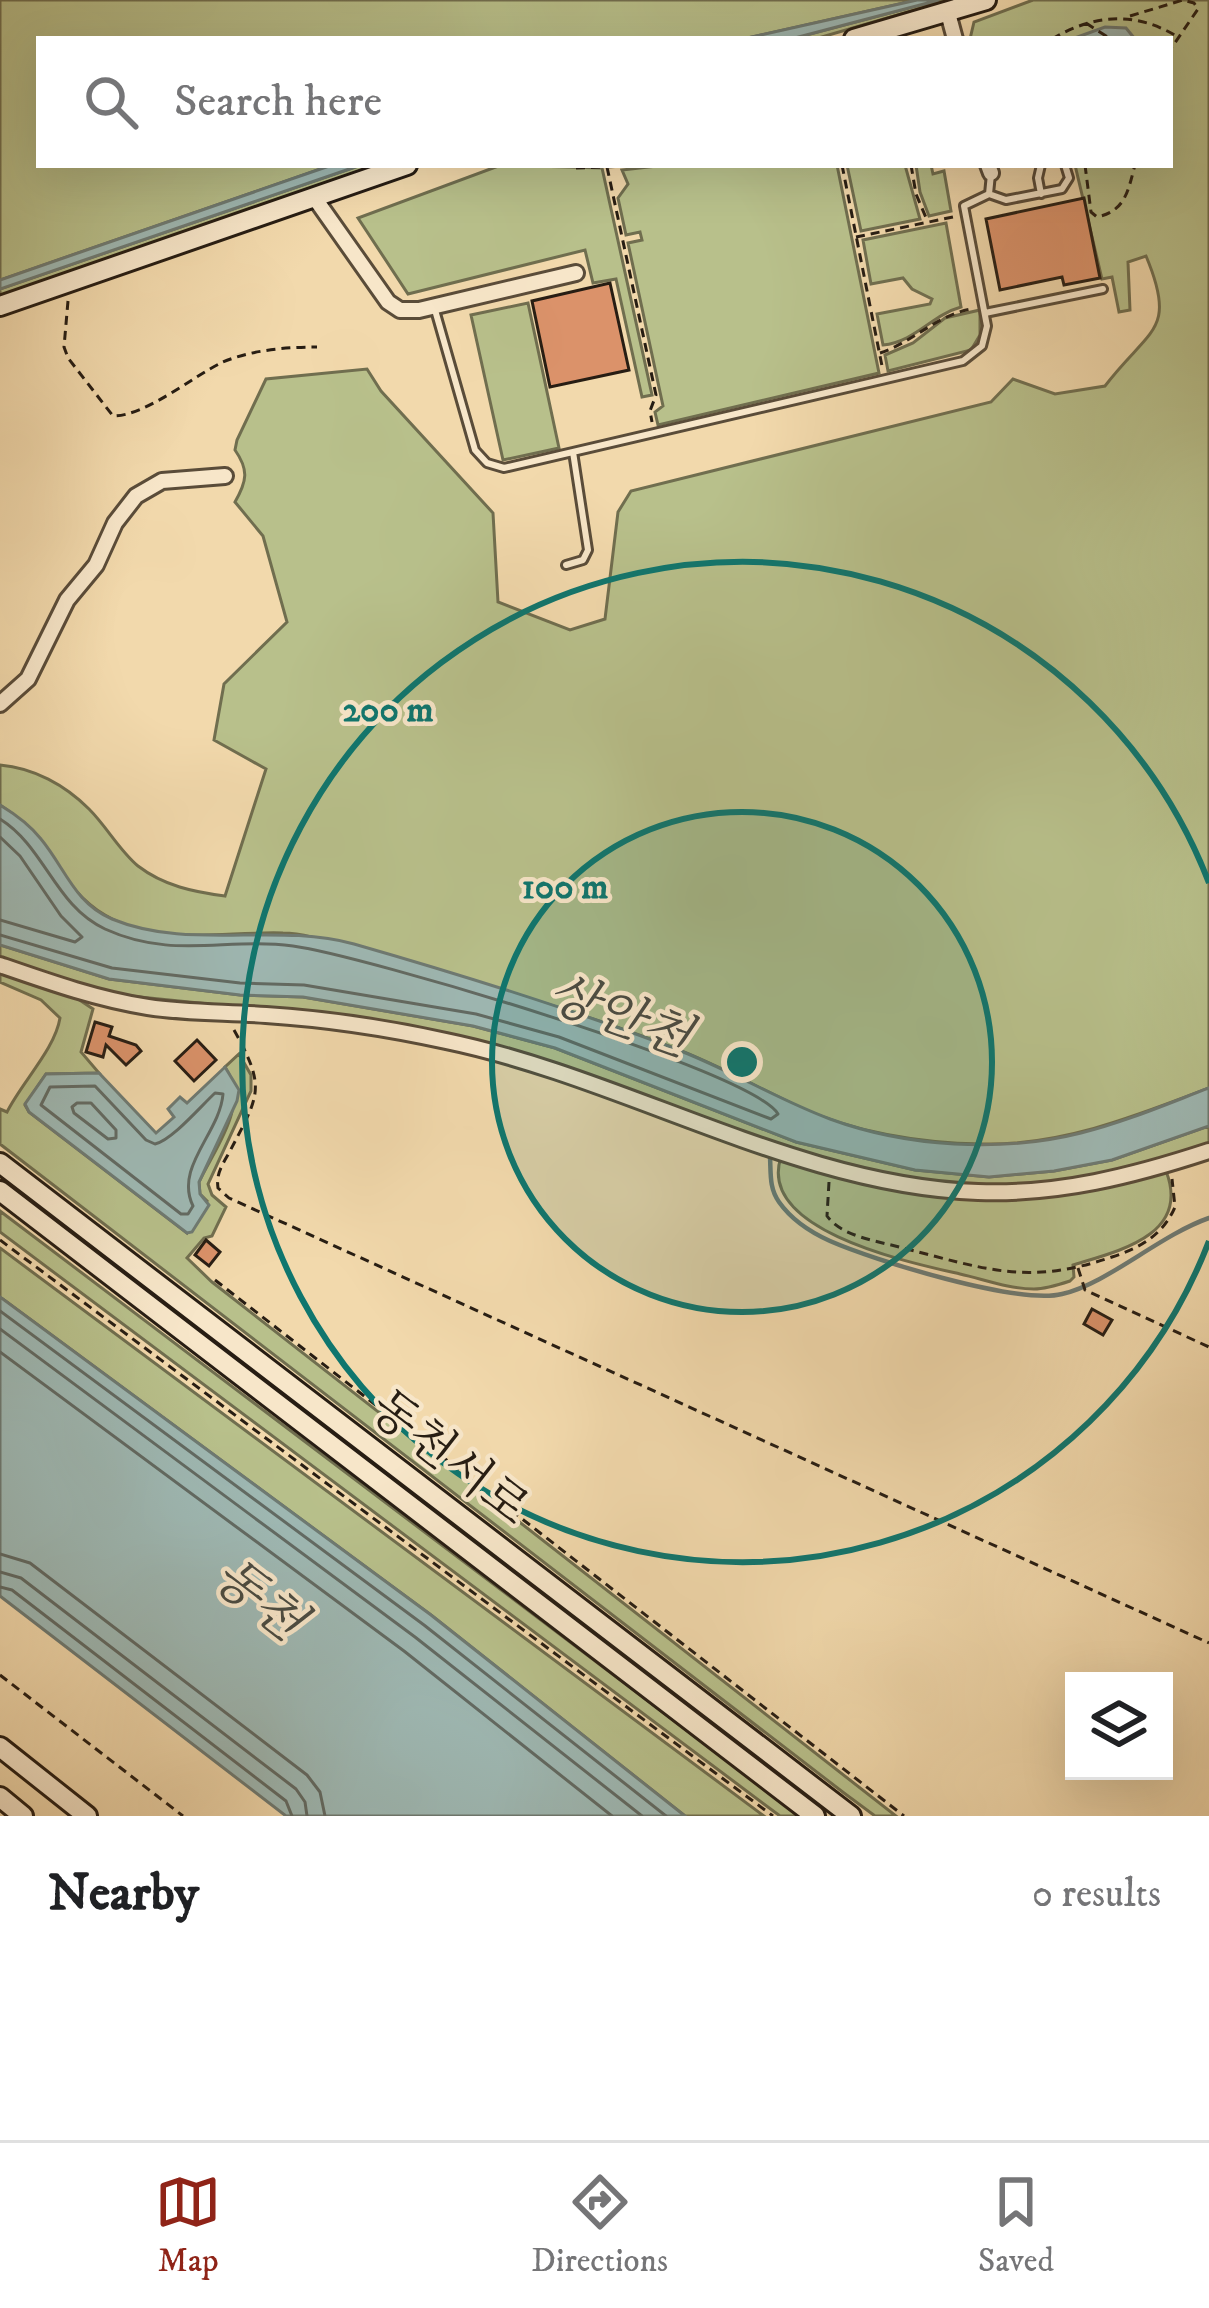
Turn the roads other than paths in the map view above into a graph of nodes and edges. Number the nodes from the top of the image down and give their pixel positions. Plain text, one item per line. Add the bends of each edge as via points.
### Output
1 (967, 0) edge
2 (986, 0) edge
3 (948, 14) junction
4 (865, 36) edge
5 (954, 36) edge
6 (398, 168) edge
7 (1040, 168) edge
8 (1065, 168) edge
9 (989, 169) edge
10 (989, 194) junction
11 (1041, 194) junction
12 (314, 197) junction
13 (576, 273) dead end
14 (1103, 289) dead end
15 (0, 306) edge
16 (434, 307) junction
17 (985, 309) junction
18 (573, 452) junction
19 (225, 476) dead end
20 (566, 565) dead end
21 (0, 704) edge
22 (0, 964) edge
23 (1209, 1151) edge
24 (0, 1163) edge
25 (0, 1191) edge
26 (0, 1747) edge
27 (0, 1797) edge
28 (23, 1816) edge
29 (87, 1816) edge
30 (815, 1816) edge
31 (851, 1816) edge

1 - 3 street
2 - 3 main road
3 - 4 main road
3 - 5 street
6 - 12 main road
7 - 11 lane
8 - 11 lane via 1066,184
9 - 10 lane
10 - 11 lane
10 - 17 lane via 964,206
12 - 15 main road
12 - 16 street via 392,306
13 - 16 street
14 - 17 lane
16 - 18 lane via 478,456 504,467
17 - 18 lane via 985,340 973,357
18 - 20 lane via 588,550
19 - 21 street via 162,481 136,496 67,600 28,680
22 - 23 street via 153,1008 392,1030 513,1056 897,1184 998,1192 1093,1184
24 - 31 main road, 동천서로
25 - 30 main road, 동천서로
26 - 29 main road
27 - 28 main road

